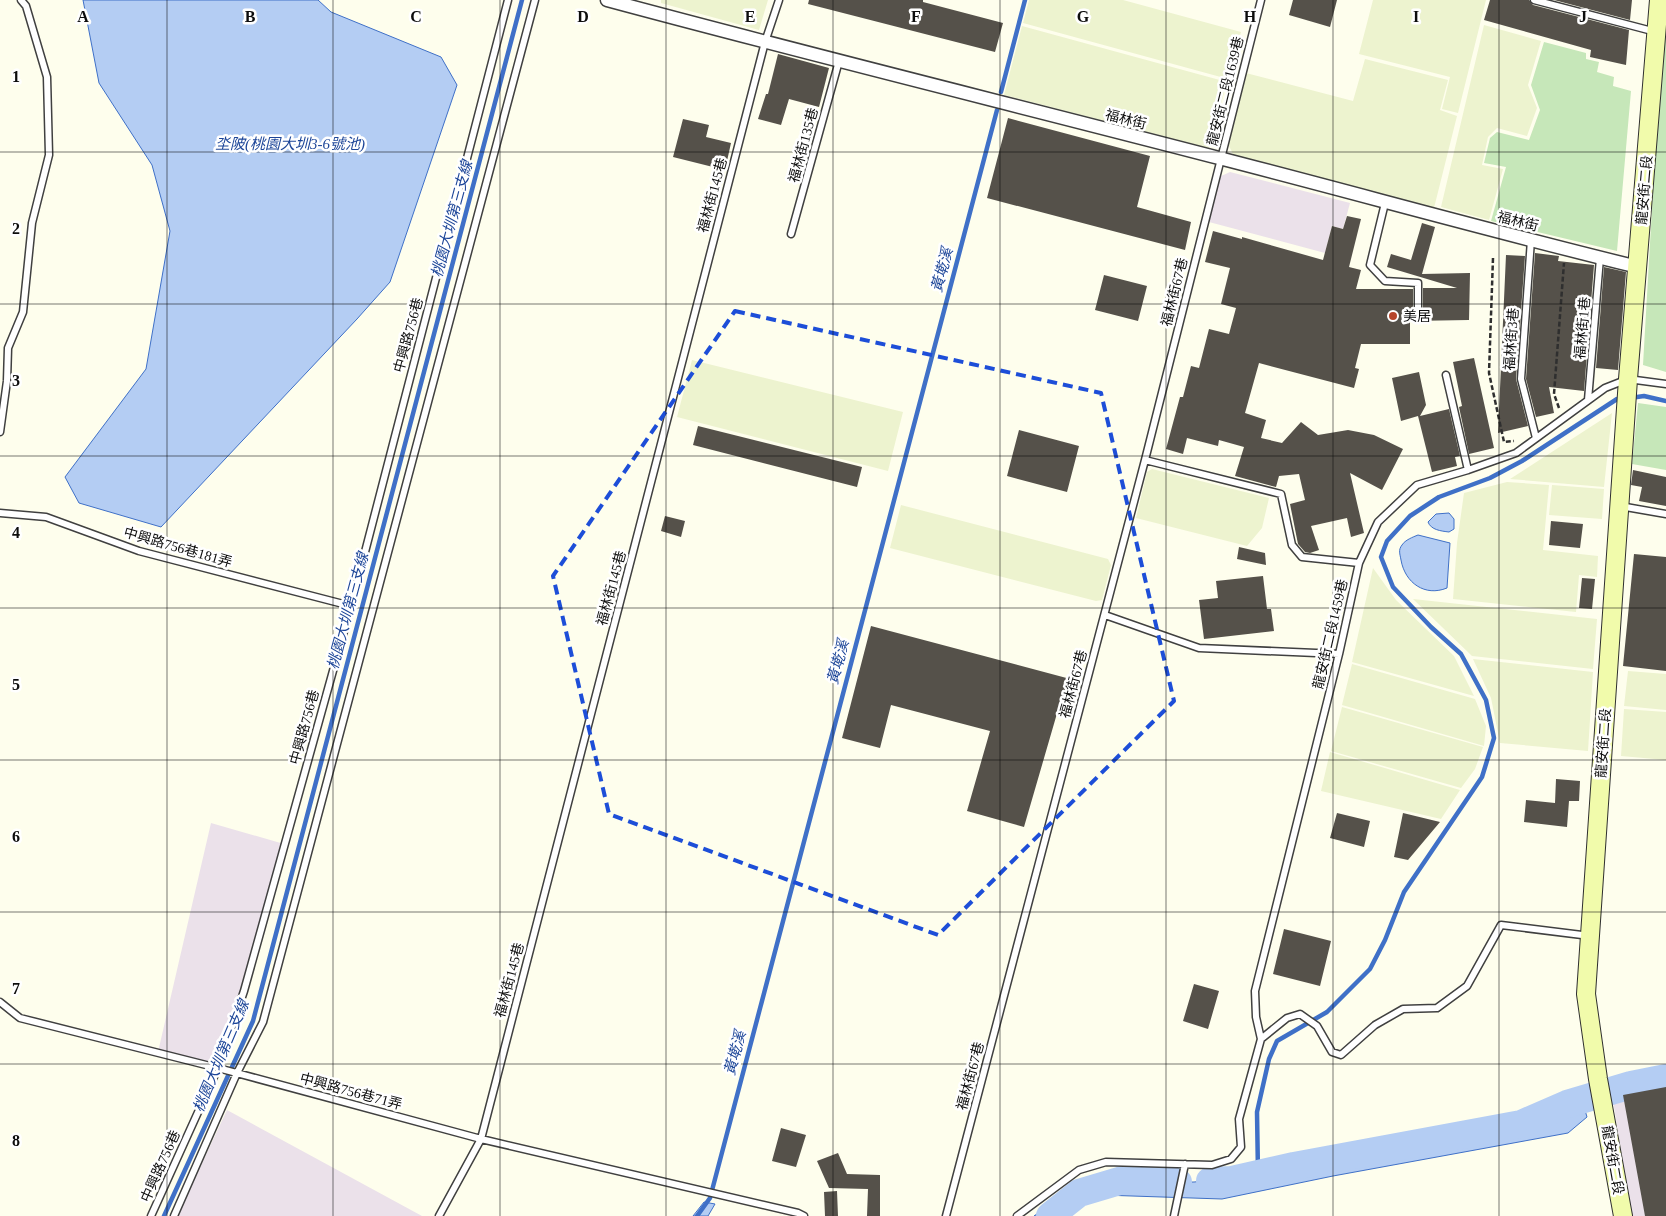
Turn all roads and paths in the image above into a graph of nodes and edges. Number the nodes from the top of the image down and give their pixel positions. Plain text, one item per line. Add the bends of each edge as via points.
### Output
1 (21, 0) edge
2 (508, 0) edge
3 (535, 0) edge
4 (607, 0) edge
5 (779, 0) edge
6 (1260, 0) edge
7 (1534, 0) edge
8 (1659, 0) edge
9 (1657, 32) junction
10 (765, 42) junction
11 (839, 62) junction
12 (1221, 158) junction
13 (1385, 203) junction
14 (791, 234) dead end
15 (1531, 240) junction
16 (1493, 258) dead end
17 (1564, 258) dead end
18 (1600, 258) junction
19 (1638, 267) junction
20 (1418, 316) dead end
21 (1446, 375) dead end
22 (1628, 379) junction
23 (1666, 384) edge
24 (1588, 400) junction
25 (1558, 404) dead end
26 (0, 432) edge
27 (1536, 438) junction
28 (1517, 440) dead end
29 (1145, 460) junction
30 (1468, 470) junction
31 (1619, 506) junction
32 (0, 514) edge
33 (1666, 514) edge
34 (1359, 563) junction
35 (351, 606) junction
36 (1105, 615) junction
37 (1339, 654) junction
38 (1590, 936) junction
39 (0, 1002) edge
40 (1261, 1039) junction
41 (218, 1068) junction
42 (237, 1073) junction
43 (481, 1139) junction
44 (1185, 1164) junction
45 (151, 1216) edge
46 (174, 1216) edge
47 (439, 1216) edge
48 (804, 1216) edge
49 (946, 1216) edge
50 (1017, 1216) edge
51 (1174, 1216) edge
52 (1623, 1216) edge

1 - 26 lane via 26,6 47,77 49,155 32,223 23,312 8,348
2 - 35 lane, 中興路756巷
3 - 42 lane via 262,1022
4 - 10 street, 福林街
5 - 10 lane, 福林街145巷
6 - 12 lane, 龍安街二段1639巷
7 - 9 lane
8 - 9 street, 龍安街二段
9 - 19 street, 龍安街二段
10 - 11 street, 福林街
10 - 43 lane, 福林街145巷
11 - 12 street, 福林街
11 - 14 lane, 福林街135巷
12 - 13 street, 福林街
12 - 29 lane, 福林街67巷
13 - 15 street, 福林街
13 - 20 lane via 1370,265 1385,280 1418,283
15 - 18 street, 福林街
15 - 27 lane, 福林街3巷 via 1521,379
16 - 28 path via 1489,373 1504,442
17 - 25 path via 1554,394
18 - 19 street, 福林街
18 - 24 lane, 福林街1巷
19 - 22 street, 龍安街二段
21 - 30 lane
22 - 23 lane
22 - 24 lane, 龍安街二段1459巷 via 1605,388
22 - 31 street, 龍安街二段
24 - 27 lane, 龍安街二段1459巷
27 - 30 lane, 龍安街二段1459巷 via 1516,453
29 - 34 lane via 1281,494 1292,545 1302,557
29 - 36 lane, 福林街67巷
30 - 34 lane, 龍安街二段1459巷 via 1416,485 1378,522
31 - 33 lane
31 - 38 street, 龍安街二段
32 - 35 lane, 中興路756巷181弄 via 46,517 140,551
34 - 37 lane, 龍安街二段1459巷
35 - 41 lane, 中興路756巷 via 244,991
36 - 37 lane via 1199,648
36 - 49 lane, 福林街67巷
37 - 40 lane, 龍安街二段1459巷 via 1255,991
38 - 40 lane via 1501,925 1468,986 1437,1008 1403,1009 1375,1024 1341,1054 1332,1052 1318,1026 1300,1014 1287,1018
38 - 52 street, 龍安街二段 via 1586,994
39 - 41 lane, 中興路756巷71弄 via 20,1018
40 - 44 lane via 1239,1119 1241,1147 1231,1159 1212,1165
41 - 42 lane, 中興路756巷71弄
41 - 45 lane, 中興路756巷
42 - 43 lane, 中興路756巷71弄
42 - 46 lane
43 - 47 lane, 福林街145巷
43 - 48 lane, 中興路756巷71弄
44 - 50 lane via 1106,1162 1079,1170
44 - 51 lane

